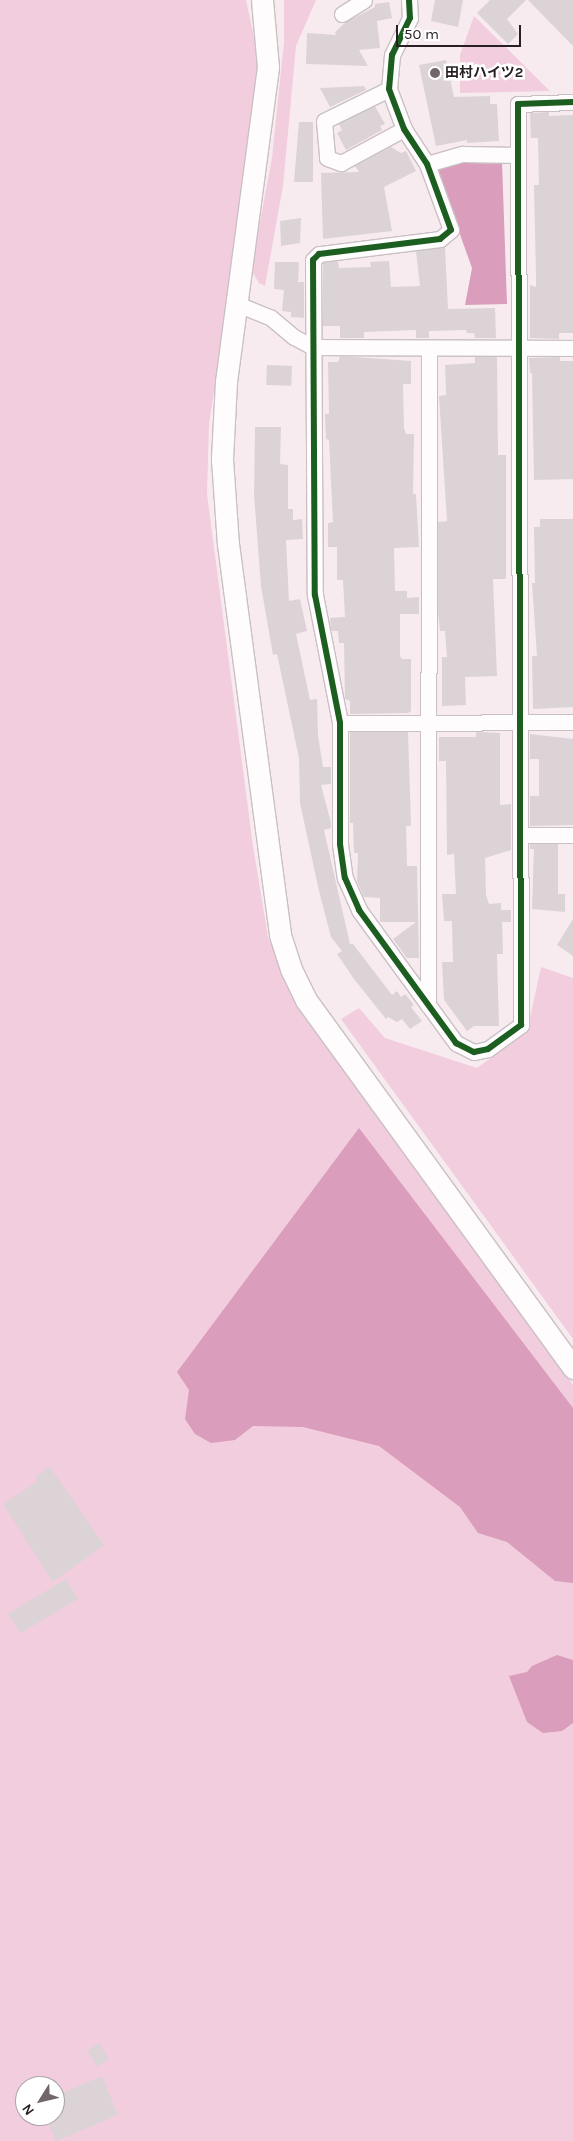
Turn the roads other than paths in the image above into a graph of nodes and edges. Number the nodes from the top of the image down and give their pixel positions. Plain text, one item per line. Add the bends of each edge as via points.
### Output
1 (262, 0) edge
2 (364, 0) edge
3 (409, 0) edge
4 (342, 14) dead end
5 (389, 89) junction
6 (573, 102) edge
7 (404, 129) junction
8 (518, 155) junction
9 (426, 164) junction
10 (237, 304) junction
11 (313, 348) junction
12 (518, 348) junction
13 (573, 348) edge
14 (429, 349) junction
15 (521, 722) junction
16 (573, 722) edge
17 (340, 723) junction
18 (430, 724) junction
19 (521, 835) junction
20 (573, 835) edge
21 (428, 1005) junction
22 (573, 1368) edge

1 - 10 street via 268,67
2 - 4 street
3 - 5 street via 410,18 392,55
5 - 7 street
5 - 7 street via 324,121 327,158 341,163
6 - 8 street via 518,104
7 - 9 street
8 - 9 street via 464,154
8 - 12 street
9 - 11 street via 451,230 440,239 319,254 313,260
10 - 11 street via 270,317
10 - 22 street via 223,422 224,502 279,925 287,958 306,1000
11 - 14 street
11 - 17 street via 315,595
12 - 13 street
12 - 14 street
12 - 15 street
14 - 18 street
15 - 16 street
15 - 18 street
15 - 19 street
17 - 18 street
17 - 21 street via 340,844 345,878 359,910
18 - 21 street
19 - 20 street
19 - 21 street via 521,1026 488,1049 474,1052 456,1043

